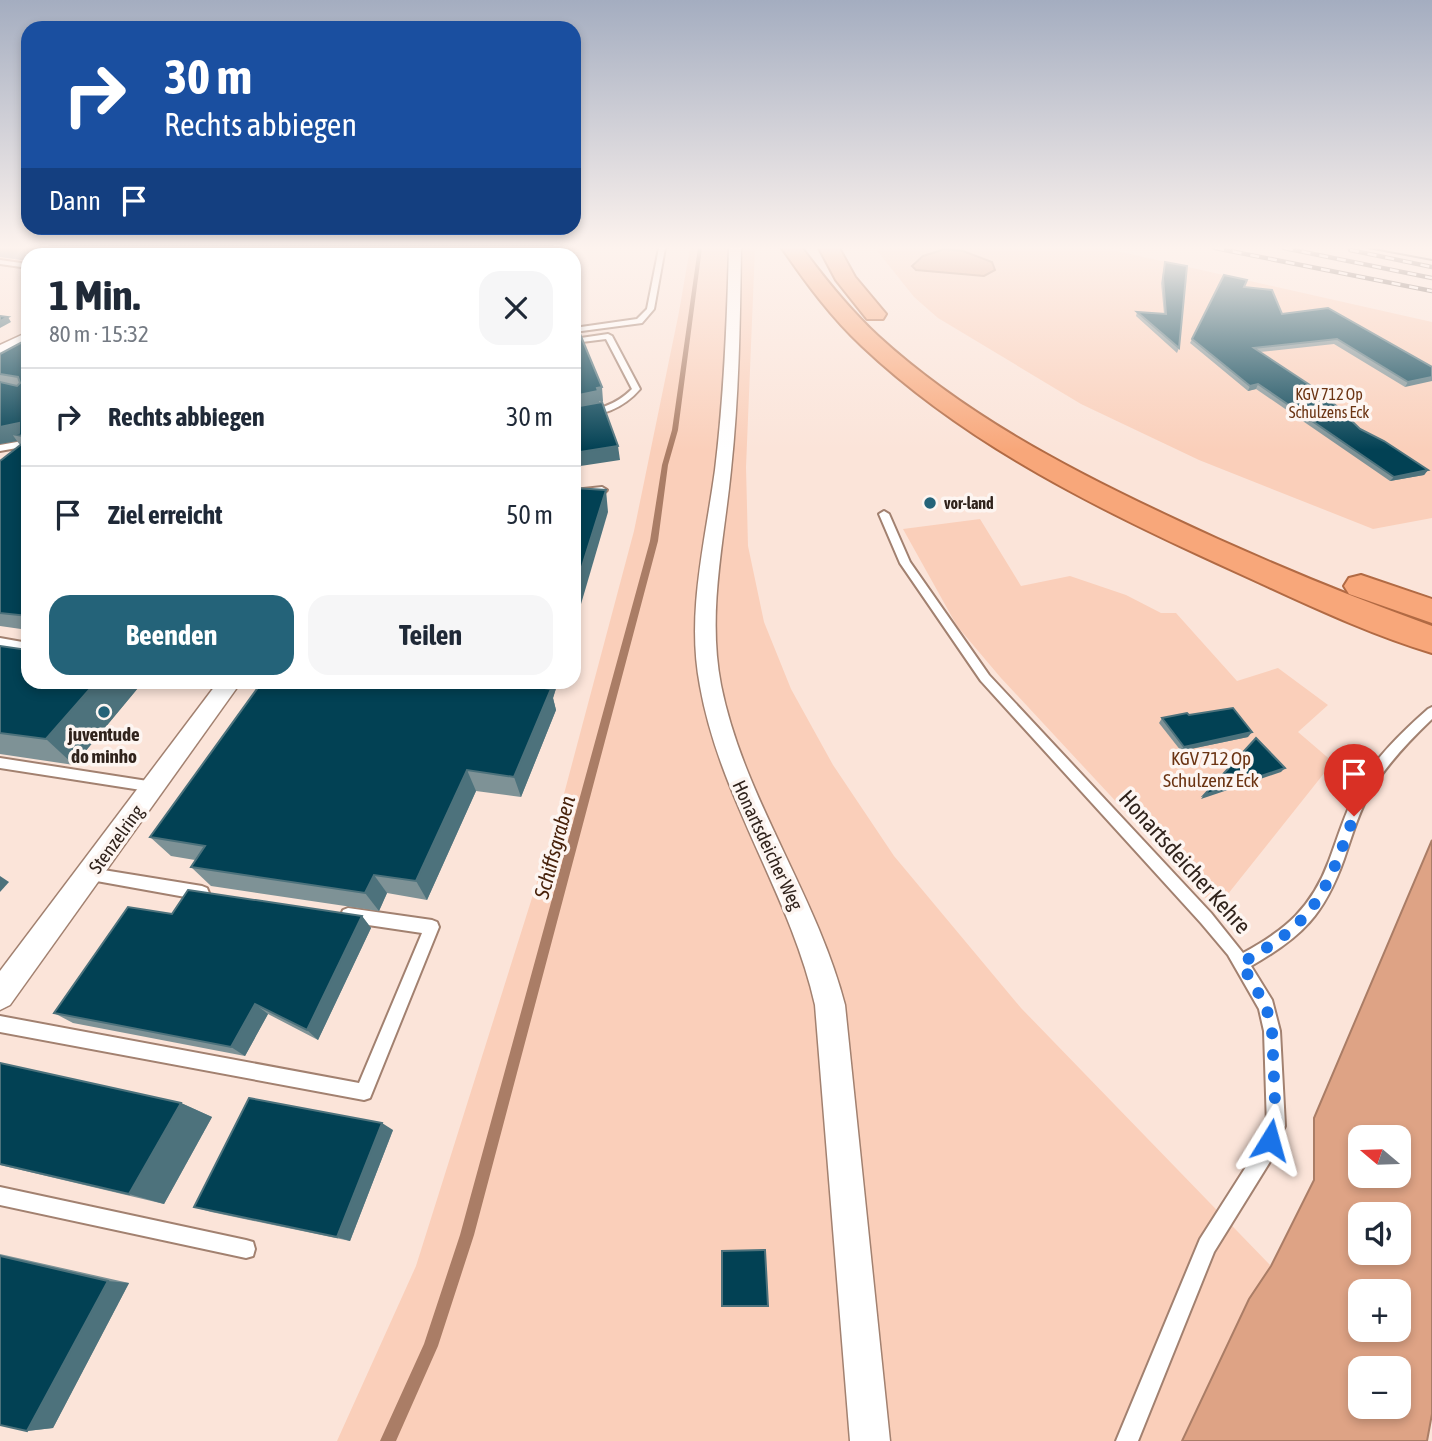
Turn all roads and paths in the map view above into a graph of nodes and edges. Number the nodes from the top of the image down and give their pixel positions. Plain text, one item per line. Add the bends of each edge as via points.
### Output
1 (644, 315) edge
2 (733, 315) edge
3 (843, 315) edge
4 (876, 315) edge
5 (581, 329) edge
6 (21, 340) edge
7 (581, 340) edge
8 (0, 351) edge
9 (581, 415) edge
10 (21, 444) edge
11 (0, 448) edge
12 (602, 490) edge
13 (581, 492) edge
14 (884, 514) dead end
15 (1432, 611) edge
16 (1432, 640) edge
17 (0, 642) edge
18 (21, 646) edge
19 (225, 689) edge
20 (1432, 712) edge
21 (0, 763) edge
22 (154, 787) junction
23 (91, 874) junction
24 (215, 895) edge
25 (335, 913) edge
26 (1241, 963) junction
27 (0, 995) edge
28 (0, 1024) edge
29 (0, 1196) edge
30 (246, 1249) dead end
31 (870, 1441) edge
32 (1127, 1441) edge

1 - 5 lane via 639,321
2 - 31 street, Honartsdeicher Weg via 723,470 708,564 703,641 719,723 737,779 810,936 830,1005
3 - 16 highway via 917,382 971,421 1115,504 1252,568
4 - 15 highway via 958,385 1113,478 1337,576
6 - 8 street
7 - 9 lane via 608,336 636,389 624,403 608,411
10 - 11 lane
12 - 13 lane
14 - 26 lane, Honartsdeicher Kehre via 905,563 985,678 1206,918
17 - 18 lane
19 - 22 street, Stenzelring
20 - 26 lane via 1412,728 1362,793 1328,886 1303,921
21 - 22 lane
22 - 23 street, Stenzelring
23 - 24 lane
23 - 27 street, Stenzelring
25 - 28 lane via 432,927 364,1092
26 - 32 lane, Honartsdeicher Kehre via 1266,1006 1272,1031 1276,1126 1265,1154 1207,1246
29 - 30 lane

